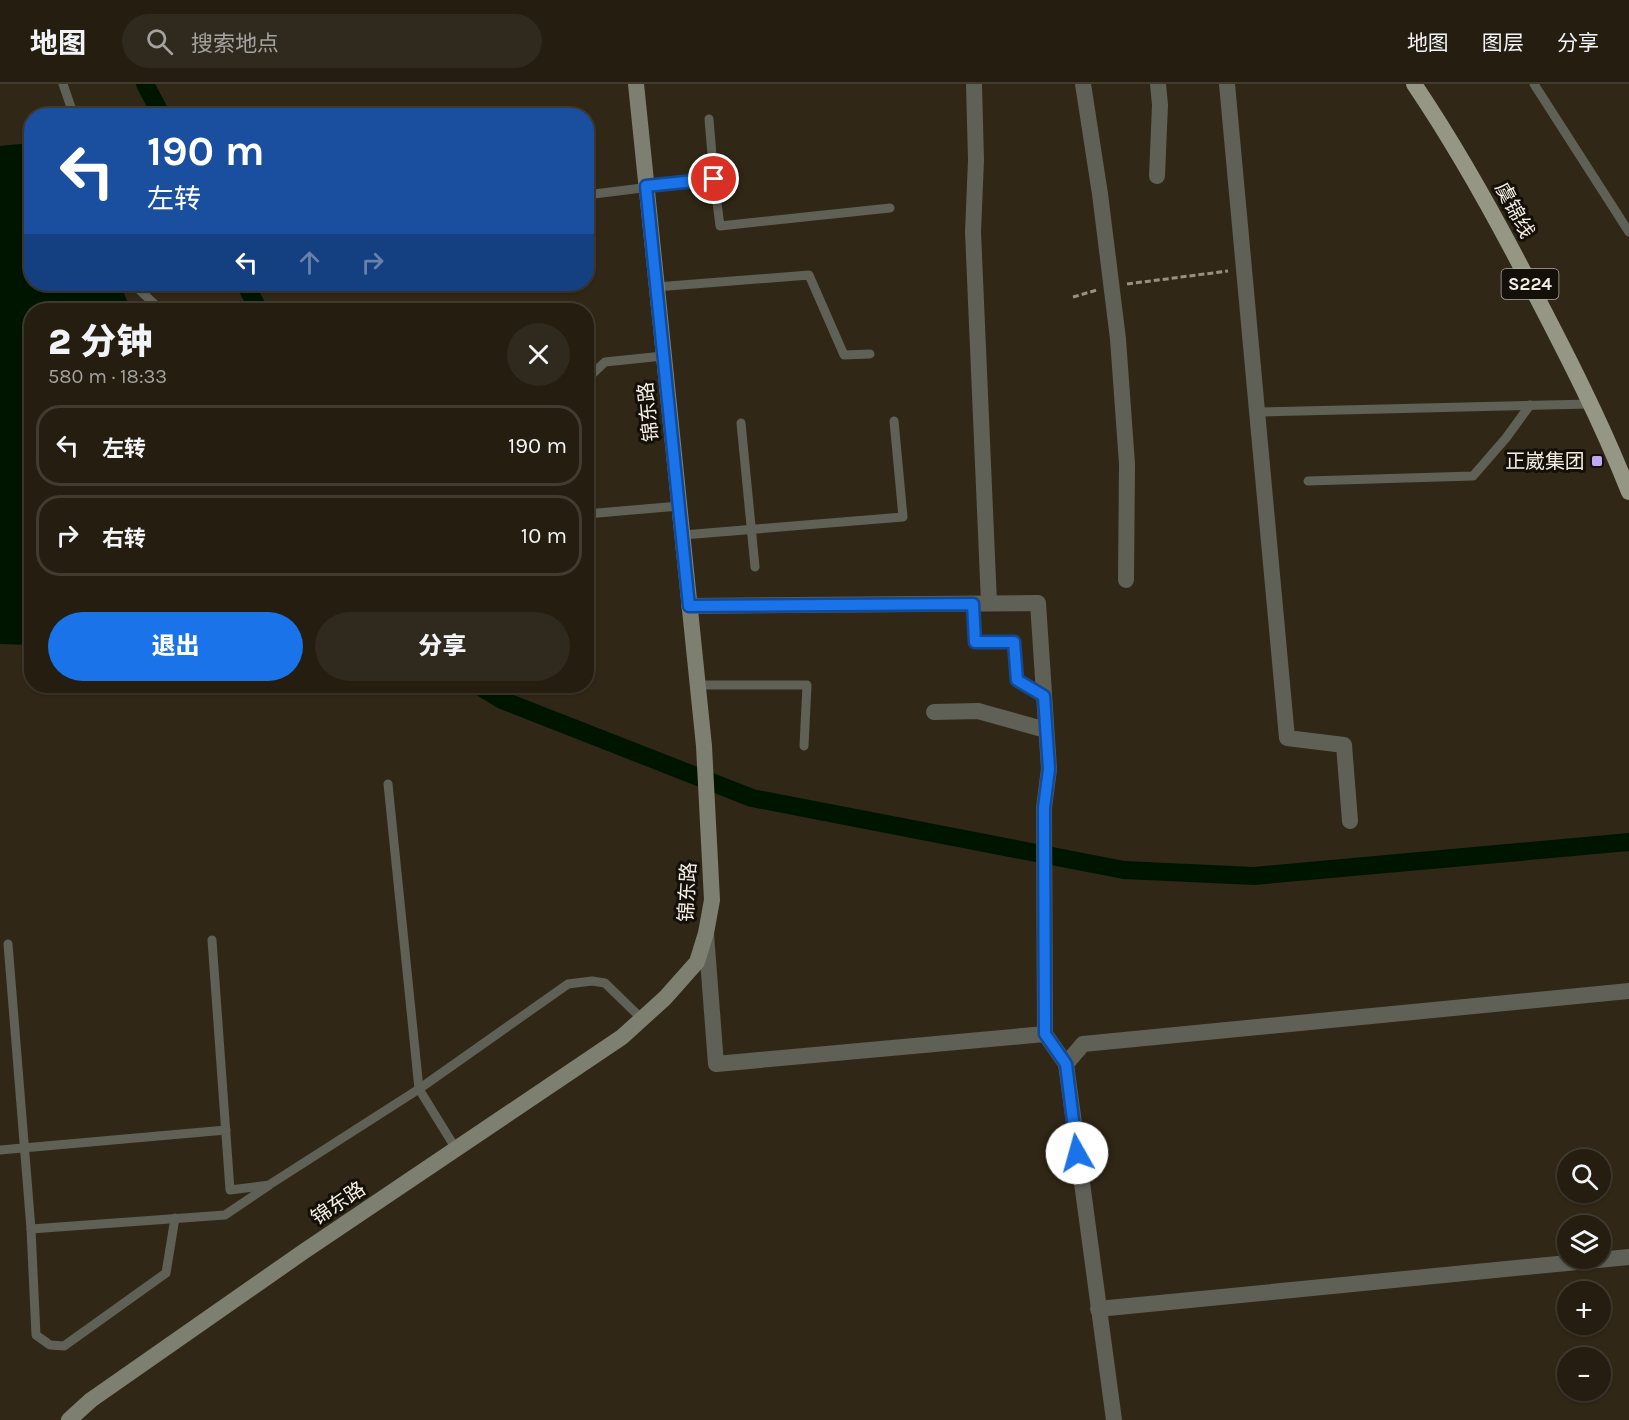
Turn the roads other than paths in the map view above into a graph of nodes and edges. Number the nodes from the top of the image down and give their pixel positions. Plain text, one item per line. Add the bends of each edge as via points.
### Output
1 (63, 84) edge
2 (636, 84) edge
3 (974, 84) edge
4 (1083, 84) edge
5 (1158, 84) edge
6 (1227, 84) edge
7 (1414, 84) edge
8 (1534, 84) edge
9 (71, 108) edge
10 (708, 119) dead end
11 (1157, 176) dead end
12 (714, 179) junction
13 (646, 186) junction
14 (594, 194) edge
15 (890, 208) dead end
16 (1629, 232) edge
17 (656, 286) junction
18 (141, 291) edge
19 (153, 303) edge
20 (870, 354) dead end
21 (663, 356) junction
22 (594, 372) edge
23 (1591, 404) junction
24 (1530, 405) junction
25 (1257, 412) junction
26 (894, 421) dead end
27 (741, 423) dead end
28 (1308, 481) dead end
29 (1629, 492) edge
30 (679, 506) junction
31 (594, 513) edge
32 (751, 530) junction
33 (683, 535) junction
34 (755, 567) dead end
35 (1126, 580) dead end
36 (981, 604) junction
37 (689, 606) junction
38 (697, 685) junction
39 (1044, 696) junction
40 (934, 712) dead end
41 (1046, 730) junction
42 (804, 746) dead end
43 (388, 784) dead end
44 (1350, 821) dead end
45 (706, 933) junction
46 (212, 940) dead end
47 (8, 944) dead end
48 (1629, 991) edge
49 (642, 1019) junction
50 (1045, 1034) junction
51 (1066, 1064) junction
52 (418, 1089) junction
53 (226, 1130) junction
54 (24, 1148) junction
55 (456, 1149) junction
56 (0, 1150) edge
57 (269, 1185) junction
58 (175, 1218) junction
59 (31, 1229) junction
60 (1629, 1257) edge
61 (1098, 1309) junction
62 (69, 1420) edge
63 (1114, 1420) edge

1 - 9 lane
2 - 13 main road, 锦东路
3 - 36 street
4 - 35 street via 1118,339 1127,464
5 - 11 street
6 - 25 street
7 - 23 main road, 虞锦线 / S224 via 1480,188
8 - 16 lane
10 - 12 lane
12 - 13 lane
12 - 15 lane via 720,226
13 - 14 lane
13 - 17 main road, 锦东路
17 - 20 lane via 809,275 844,355
17 - 21 main road, 锦东路
18 - 19 lane
21 - 22 lane via 605,362
21 - 30 main road, 锦东路
23 - 24 lane
23 - 29 main road, 虞锦线 / S224
24 - 25 lane
24 - 28 lane via 1473,476
25 - 44 street via 1287,738 1344,744
26 - 32 lane via 903,517
27 - 32 lane
30 - 31 lane
30 - 33 main road, 锦东路
32 - 33 lane
32 - 34 lane
33 - 37 main road, 锦东路
36 - 37 street
36 - 39 lane via 975,642 1014,642 1017,680
36 - 39 street via 1038,603
37 - 38 main road, 锦东路
38 - 42 lane via 807,685
38 - 45 main road, 锦东路 via 712,900
39 - 41 street
40 - 41 street via 978,711
41 - 50 street via 1049,769 1044,808
43 - 52 lane
45 - 49 main road, 锦东路 via 697,962
45 - 50 street via 716,1064
46 - 53 lane
47 - 54 lane
48 - 51 street via 1083,1044
49 - 52 lane via 604,983 568,984
49 - 55 main road, 锦东路 via 622,1037
50 - 51 street
51 - 61 street
52 - 55 lane
52 - 57 lane
53 - 54 lane
53 - 57 lane via 230,1190
54 - 56 lane
54 - 59 lane
55 - 62 main road, 锦东路 via 91,1400
57 - 58 lane via 225,1215
58 - 59 lane
58 - 59 lane via 166,1273 64,1346 50,1345 36,1335
60 - 61 street
61 - 63 street

